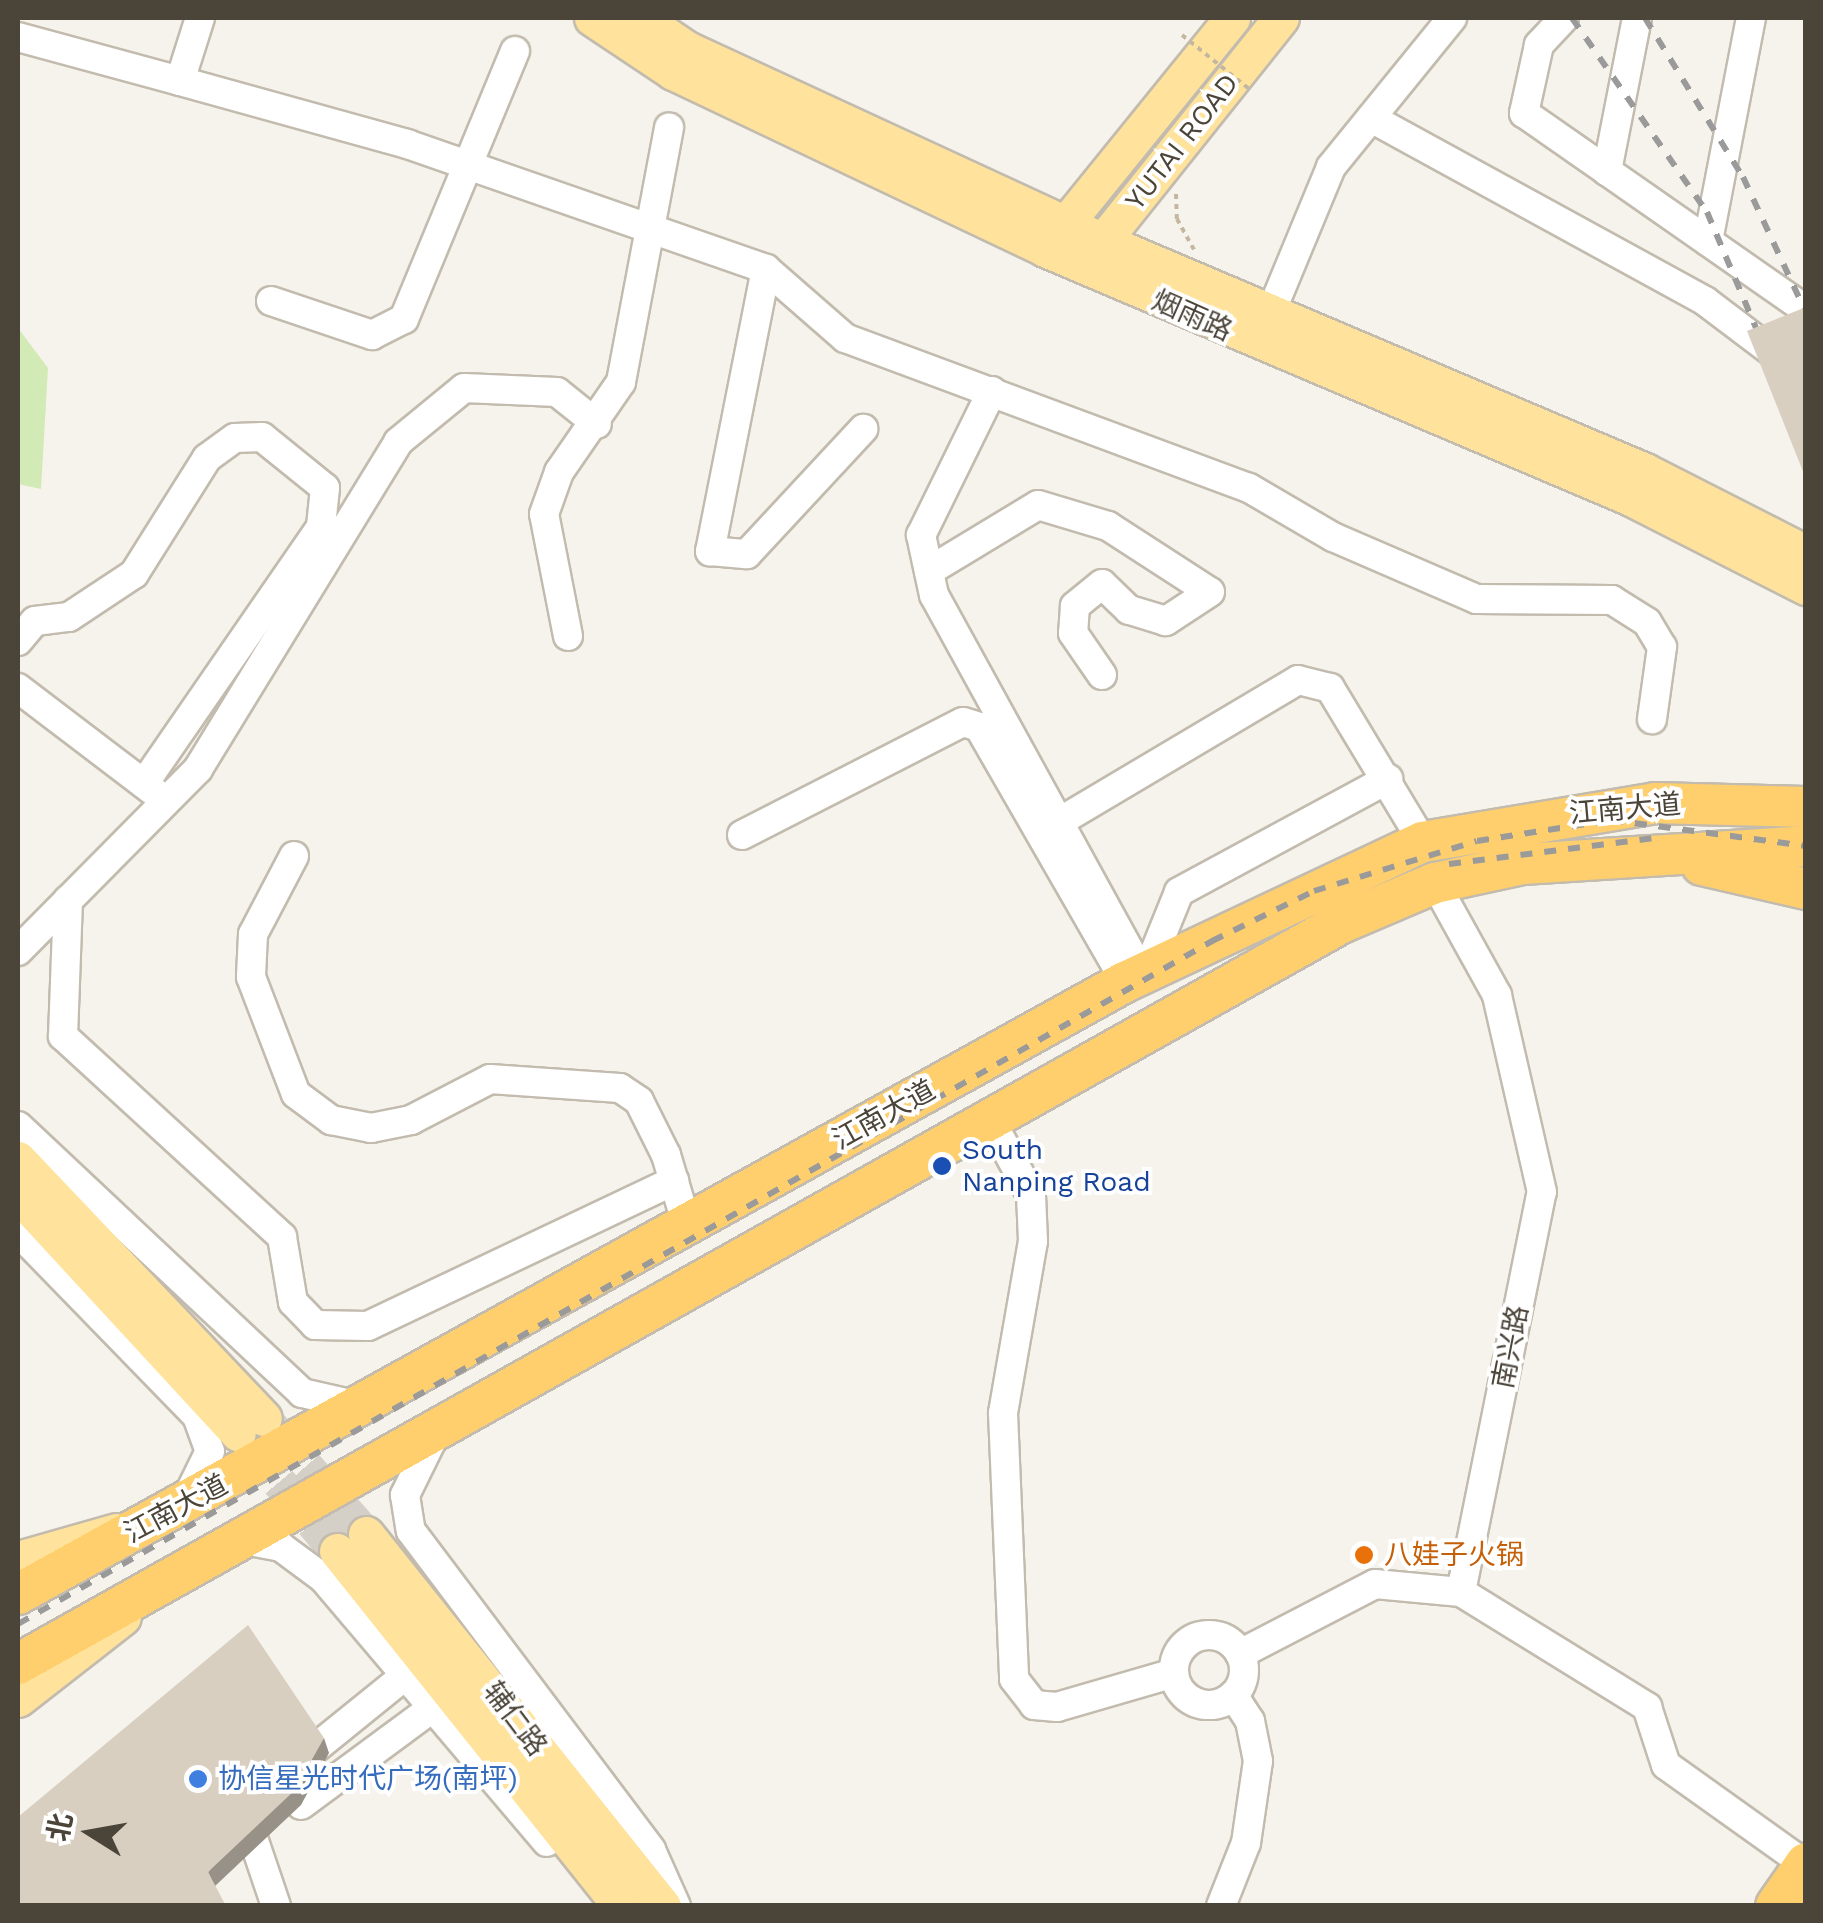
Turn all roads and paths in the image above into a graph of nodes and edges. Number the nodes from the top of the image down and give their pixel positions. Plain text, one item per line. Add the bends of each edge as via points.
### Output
1 (200, 18) edge
2 (592, 18) edge
3 (640, 18) edge
4 (1232, 18) edge
5 (1280, 18) edge
6 (1452, 18) edge
7 (1637, 18) edge
8 (1752, 18) edge
9 (1561, 19) edge
10 (1182, 35) dead end
11 (18, 36) edge
12 (515, 51) dead end
13 (180, 81) junction
14 (1248, 88) dead end
15 (1371, 118) junction
16 (669, 128) dead end
17 (470, 167) junction
18 (1607, 170) junction
19 (1182, 180) dead end
20 (654, 233) junction
21 (1056, 236) junction
22 (1708, 242) junction
23 (1093, 254) junction
24 (1212, 261) dead end
25 (766, 270) junction
26 (271, 301) dead end
27 (1806, 310) edge
28 (1806, 318) edge
29 (1264, 330) junction
30 (1775, 354) junction
31 (992, 390) junction
32 (1806, 392) edge
33 (597, 424) junction
34 (863, 429) dead end
35 (1806, 553) edge
36 (929, 571) junction
37 (1806, 587) edge
38 (568, 636) dead end
39 (18, 641) edge
40 (1102, 675) dead end
41 (18, 688) edge
42 (1652, 719) dead end
43 (1388, 779) junction
44 (155, 792) junction
45 (1806, 806) edge
46 (1059, 822) junction
47 (742, 834) dead end
48 (1423, 842) junction
49 (1806, 846) edge
50 (294, 856) dead end
51 (1664, 857) junction
52 (1436, 883) junction
53 (1806, 889) edge
54 (68, 900) junction
55 (18, 951) edge
56 (1138, 975) junction
57 (991, 1121) junction
58 (18, 1126) edge
59 (18, 1158) edge
60 (674, 1182) junction
61 (18, 1195) edge
62 (686, 1222) junction
63 (18, 1232) edge
64 (371, 1406) junction
65 (447, 1416) junction
66 (166, 1514) junction
67 (232, 1538) junction
68 (18, 1559) edge
69 (150, 1592) junction
70 (1461, 1592) junction
71 (18, 1594) edge
72 (1240, 1654) junction
73 (18, 1664) edge
74 (1174, 1672) junction
75 (408, 1673) junction
76 (1232, 1695) junction
77 (18, 1698) edge
78 (436, 1706) junction
79 (301, 1806) dead end
80 (1805, 1864) edge
81 (276, 1906) edge
82 (602, 1906) edge
83 (620, 1906) edge
84 (663, 1906) edge
85 (676, 1906) edge
86 (1222, 1906) edge
87 (1776, 1906) edge

1 - 13 street
2 - 21 main road, 烟雨路 via 672,72
3 - 21 main road, 烟雨路 via 687,49
4 - 21 main road, YUTAI ROAD
5 - 23 main road, YUTAI ROAD
6 - 15 street
7 - 18 street
8 - 22 street
9 - 18 street via 1539,45 1524,113
10 - 14 path, bridge
11 - 13 street
12 - 17 street
13 - 17 street
15 - 29 street via 1323,182
15 - 30 street via 1705,301
16 - 20 street
17 - 20 street
17 - 26 street via 404,319 372,335
18 - 22 street
19 - 24 path via 1176,219 1195,252
20 - 25 street
20 - 33 street via 621,382
21 - 23 main road, 烟雨路
22 - 27 street
23 - 29 main road, 烟雨路
25 - 31 street via 845,338
25 - 34 street via 710,552 746,554
28 - 30 street
29 - 35 main road, 烟雨路 via 1644,471
29 - 37 main road, 烟雨路 via 1632,498
30 - 32 street
31 - 36 street via 921,535
31 - 42 street via 1249,488 1333,537 1476,599 1612,600 1647,622 1662,647
33 - 38 street via 559,472 544,514
33 - 44 street via 557,392 464,388 398,442 198,769
36 - 40 street via 1038,505 1108,526 1210,592 1166,621 1128,610 1102,584 1076,606 1073,633
36 - 46 street
39 - 44 street via 35,622 70,617 134,574 207,458 235,438 262,437 325,488 321,527
41 - 44 street
43 - 46 street via 1330,688 1298,680
43 - 48 street
43 - 56 street via 1179,892
44 - 54 street
45 - 48 highway, 江南大道 via 1655,803
46 - 56 street
47 - 56 street via 963,722 979,727
48 - 56 highway, 江南大道
49 - 51 highway
50 - 60 street via 253,934 251,977 296,1094 331,1120 371,1128 410,1120 490,1079 620,1088 639,1101
51 - 52 highway, 江南大道 via 1585,857
51 - 53 highway
52 - 57 highway, 江南大道 via 1342,923
52 - 70 street, 南兴路 via 1498,995 1542,1192
54 - 55 street
54 - 60 street via 63,1036 282,1237 293,1302 315,1325 368,1326
56 - 62 highway, 江南大道
57 - 65 highway, 江南大道
57 - 74 street via 1031,1195 1033,1241 1003,1413 1014,1679 1034,1705 1057,1708
58 - 64 street via 302,1394
59 - 61 main road via 251,1425
60 - 62 street
62 - 64 highway, 江南大道
63 - 66 street via 208,1435 206,1468
64 - 66 highway, 江南大道
65 - 67 highway, 江南大道
65 - 85 street via 412,1468 411,1532 651,1850
66 - 68 main road
66 - 71 highway, 江南大道
67 - 69 highway, 江南大道
67 - 75 street via 302,1558
69 - 73 highway, 江南大道
69 - 77 main road via 56,1677
70 - 72 street via 1375,1584
70 - 80 street via 1646,1707 1666,1765
72 - 74 street via 1204,1635 1178,1652
72 - 76 street
74 - 76 street via 1202,1704
75 - 78 street
75 - 81 street via 261,1792 250,1829
76 - 86 street via 1250,1720 1258,1762 1246,1843
78 - 79 street
78 - 82 street
80 - 87 highway
83 - 84 main road, 辅仁路 via 352,1542

